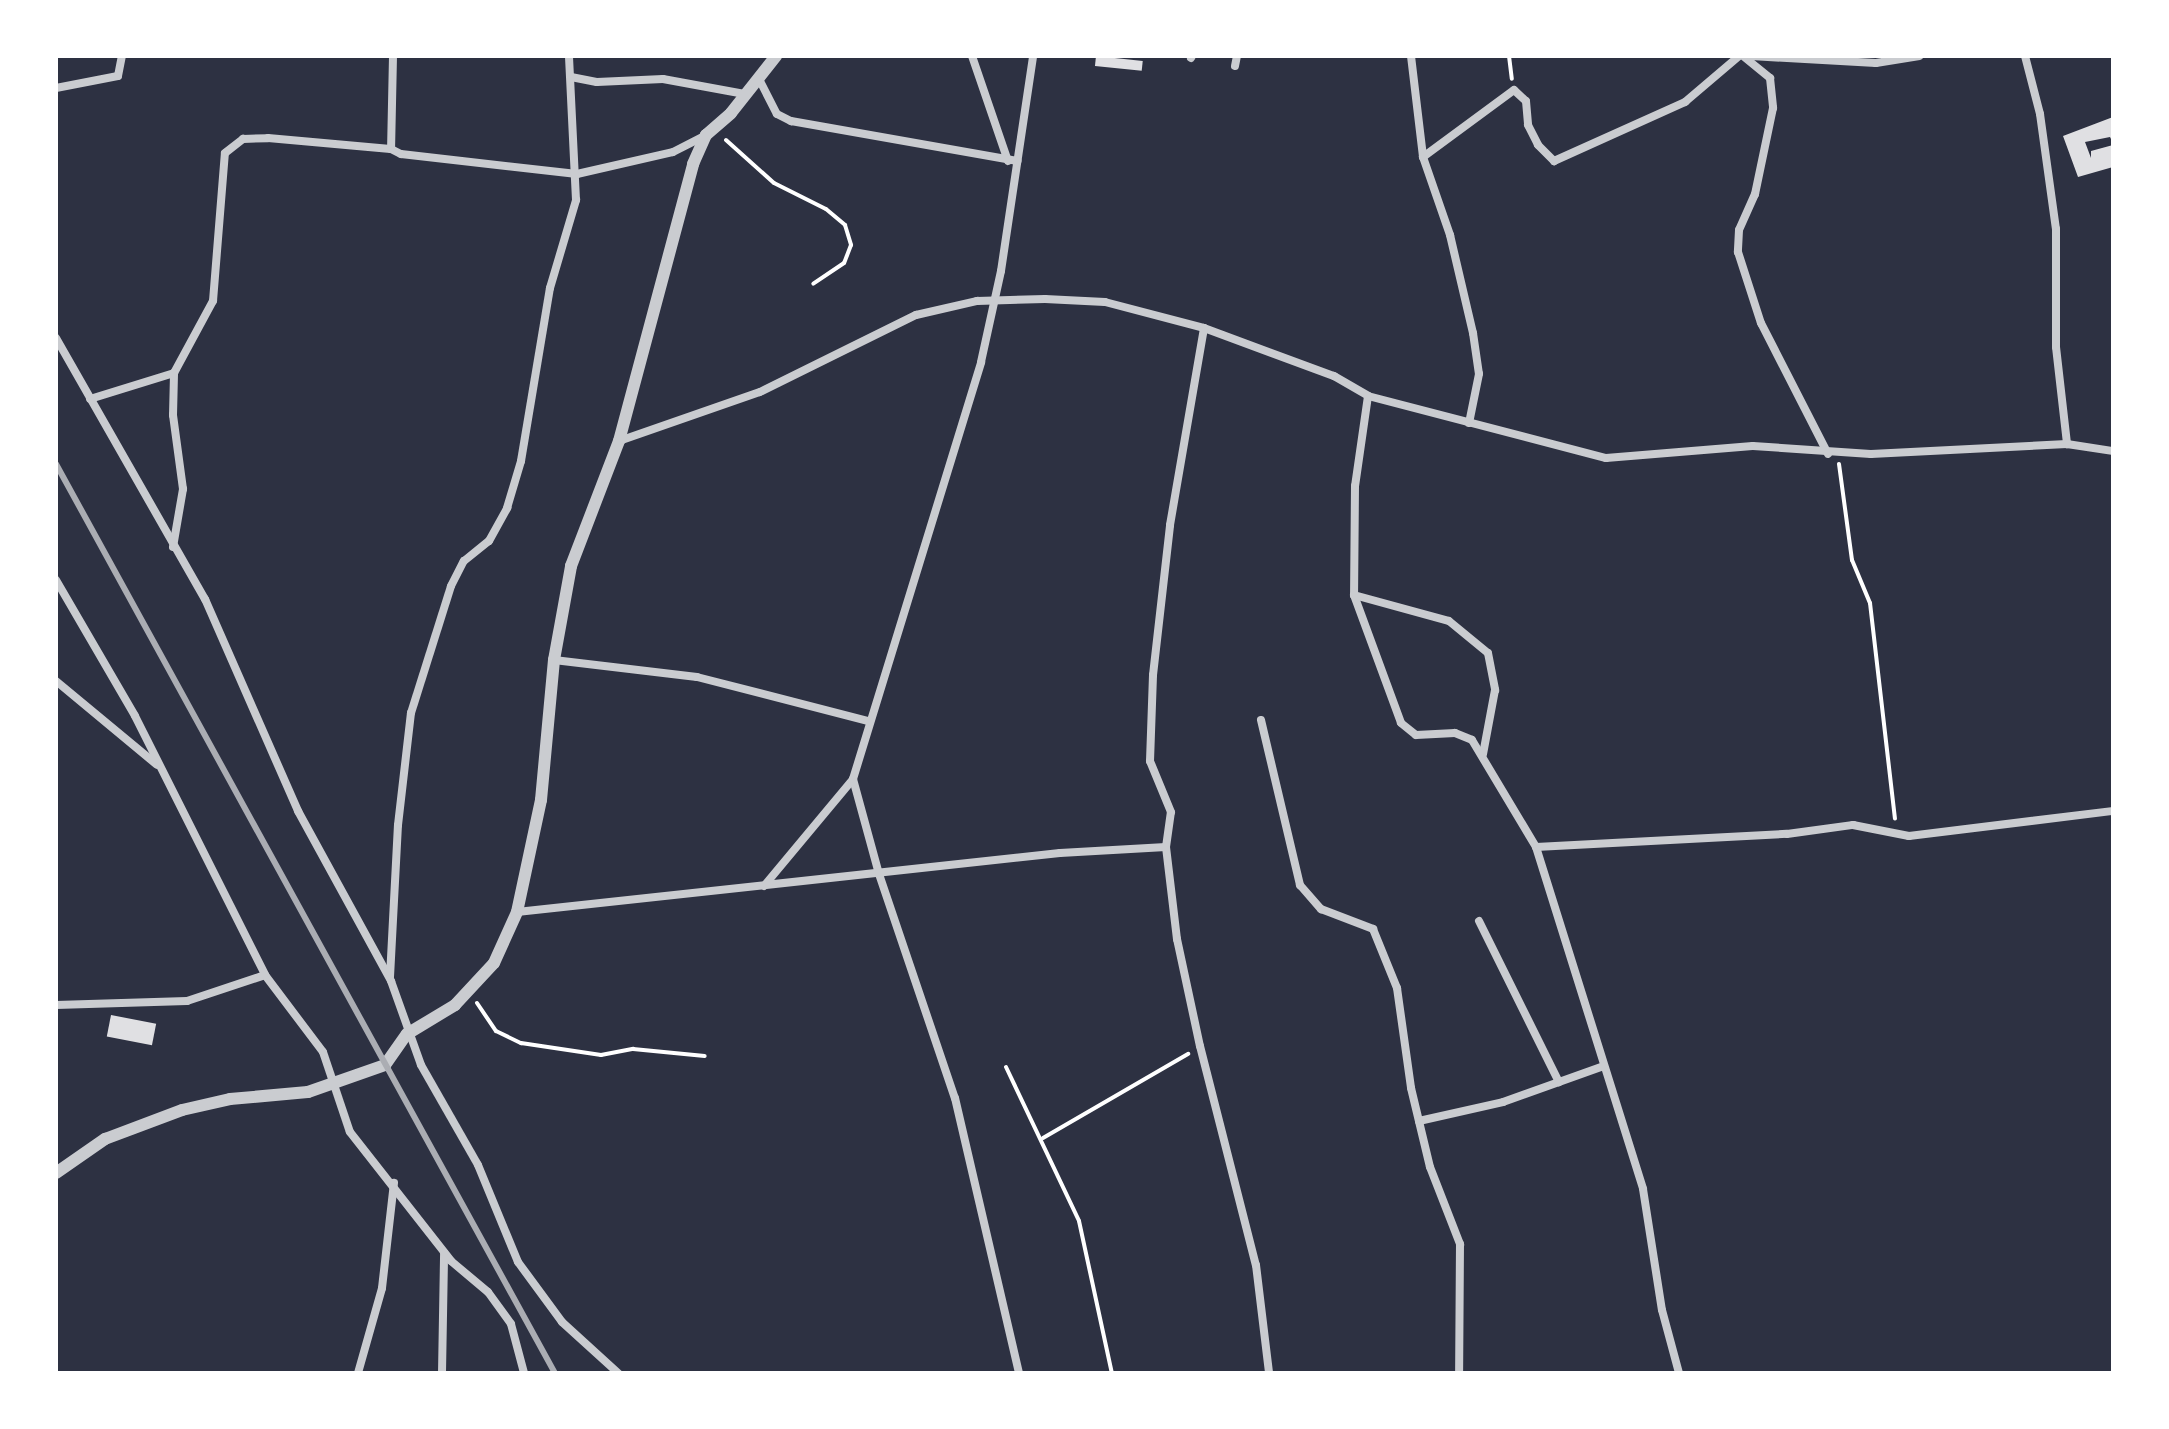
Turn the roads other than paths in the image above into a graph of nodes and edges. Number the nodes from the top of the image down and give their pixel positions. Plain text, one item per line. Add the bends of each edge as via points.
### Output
1 (122, 56) edge
2 (393, 56) edge
3 (569, 56) edge
4 (776, 56) edge
5 (972, 56) edge
6 (1033, 56) edge
7 (1411, 56) edge
8 (1741, 56) edge
9 (1751, 56) edge
10 (1919, 56) edge
11 (2025, 56) edge
12 (571, 77) junction
13 (759, 79) junction
14 (56, 88) edge
15 (745, 94) junction
16 (710, 131) junction
17 (391, 149) junction
18 (1423, 157) junction
19 (1008, 161) junction
20 (1018, 161) junction
21 (577, 174) junction
22 (996, 300) junction
23 (1204, 328) junction
24 (56, 338) edge
25 (174, 373) junction
26 (1368, 396) junction
27 (90, 399) junction
28 (1469, 423) junction
29 (619, 441) junction
30 (2067, 444) junction
31 (2113, 451) edge
32 (1833, 454) junction
33 (173, 548) junction
34 (56, 580) edge
35 (1354, 595) junction
36 (554, 660) junction
37 (56, 681) edge
38 (1261, 720) dead end
39 (868, 721) junction
40 (1483, 754) junction
41 (160, 768) junction
42 (853, 779) junction
43 (2113, 811) edge
44 (1166, 847) junction
45 (1536, 847) junction
46 (879, 874) junction
47 (764, 887) junction
48 (517, 912) junction
49 (1479, 921) dead end
50 (265, 975) junction
51 (391, 981) junction
52 (56, 1005) edge
53 (407, 1034) junction
54 (1604, 1066) junction
55 (1559, 1082) junction
56 (333, 1086) junction
57 (1419, 1121) junction
58 (56, 1173) edge
59 (394, 1183) junction
60 (444, 1253) junction
61 (358, 1373) edge
62 (442, 1373) edge
63 (524, 1373) edge
64 (618, 1373) edge
65 (1019, 1373) edge
66 (1269, 1373) edge
67 (1459, 1373) edge
68 (1679, 1373) edge

1 - 14 street via 118,76
2 - 17 street
3 - 12 street
4 - 13 street
5 - 19 street
6 - 20 street
7 - 18 street
8 - 18 street via 1685,102 1554,161 1538,145 1528,125 1526,101 1514,90
8 - 32 street via 1770,78 1774,97 1738,252 1761,323
9 - 10 street via 1876,63
11 - 30 street via 2040,114 2056,229 2056,347
12 - 15 street via 597,82 663,79
12 - 21 street
13 - 15 street
13 - 19 street via 783,119
15 - 16 street
16 - 21 street via 673,152
16 - 29 street via 683,200
17 - 21 street via 517,171
17 - 25 street via 268,138 243,139 225,153 213,301
18 - 28 street via 1450,235 1473,333 1479,374
19 - 20 street
20 - 22 street
21 - 51 street via 576,200 550,288 521,461 507,508 489,541 464,561 451,586 411,713 395,866
22 - 23 street via 1105,302
22 - 29 street via 916,315 760,392
22 - 39 street via 948,480
23 - 26 street via 1334,376
23 - 44 street via 1170,525 1153,675 1150,761 1171,812
24 - 27 street
25 - 27 street
25 - 33 street via 173,415 183,489
26 - 28 street
26 - 35 street via 1355,486
27 - 33 street
28 - 32 street via 1606,458 1753,446
29 - 36 street via 571,566
30 - 31 street
30 - 32 street
33 - 51 street via 205,599 298,811
34 - 41 street
35 - 40 street via 1401,723 1416,735 1465,736
35 - 40 street via 1449,621 1488,653 1495,690
36 - 39 street via 697,677
36 - 48 street via 541,800
37 - 41 street
38 - 57 street via 1300,885 1321,909 1373,929 1386,958 1397,988
39 - 42 street
40 - 45 street
41 - 50 street
42 - 46 street
42 - 47 street
43 - 45 street via 1895,833 1853,825 1787,834
44 - 46 street
44 - 66 street via 1177,939 1200,1046 1256,1265
45 - 54 street
46 - 47 street
46 - 65 street via 959,1110
47 - 48 street
48 - 53 street via 494,963 469,991
49 - 55 street
50 - 52 street via 187,1001
50 - 56 street via 323,1052
51 - 53 street
53 - 56 street via 385,1065
53 - 64 street via 478,1165 518,1262 562,1322
54 - 55 street
54 - 68 street via 1643,1189 1662,1310
55 - 57 street via 1503,1102
56 - 58 street via 182,1110 105,1139
56 - 59 street via 350,1132
57 - 67 street via 1460,1244
59 - 60 street
59 - 61 street via 382,1288
60 - 62 street
60 - 63 street via 488,1292 511,1324

